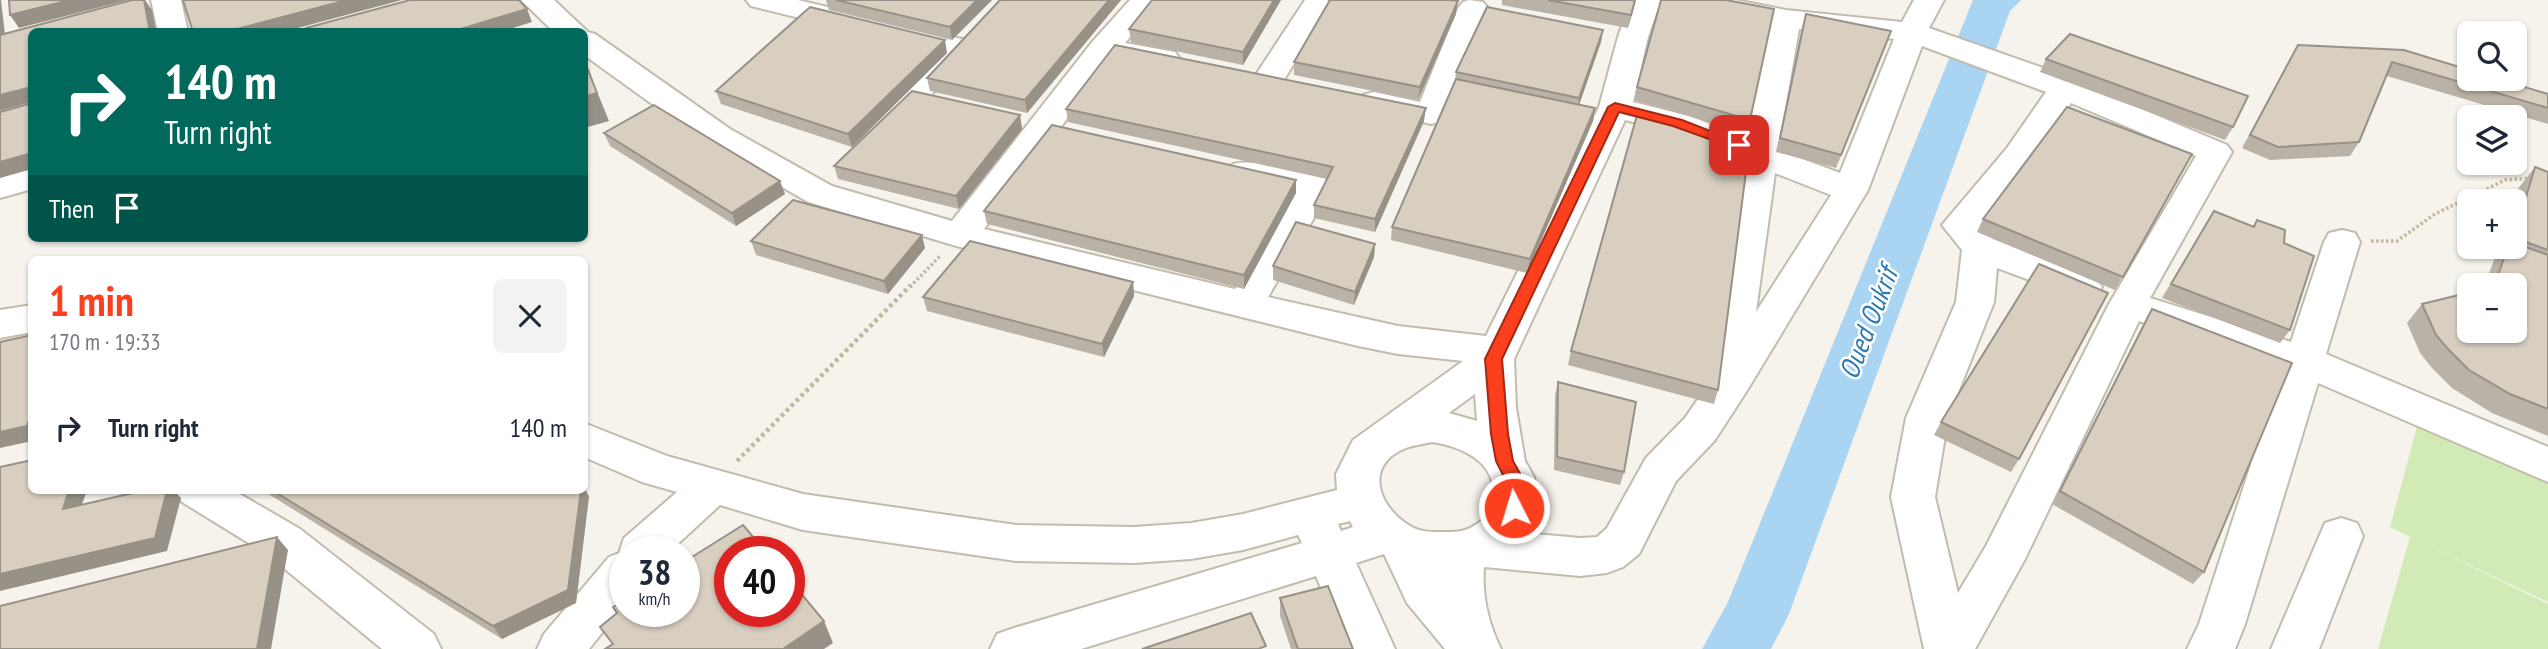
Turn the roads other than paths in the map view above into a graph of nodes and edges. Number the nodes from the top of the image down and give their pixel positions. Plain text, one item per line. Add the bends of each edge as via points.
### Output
1 (166, 0) edge
2 (536, 0) edge
3 (761, 0) edge
4 (1146, 0) edge
5 (1646, 0) edge
6 (1690, 0) edge
7 (1929, 0) edge
8 (1315, 5) dead end
9 (819, 6) edge
10 (1482, 7) edge
11 (1786, 19) junction
12 (172, 28) edge
13 (560, 28) edge
14 (1912, 32) junction
15 (782, 38) edge
16 (588, 46) edge
17 (1104, 48) junction
18 (1193, 65) edge
19 (1270, 80) edge
20 (2049, 83) junction
21 (1350, 97) edge
22 (1615, 107) junction
23 (1042, 127) junction
24 (1083, 136) edge
25 (1760, 156) junction
26 (1219, 166) edge
27 (838, 175) junction
28 (28, 178) edge
29 (0, 187) edge
30 (1851, 190) junction
31 (960, 235) junction
32 (2342, 242) road end
33 (1980, 248) junction
34 (1245, 304) junction
35 (2128, 304) junction
36 (28, 319) edge
37 (0, 324) edge
38 (1496, 355) junction
39 (2304, 361) junction
40 (1725, 392) junction
41 (1392, 434) junction
42 (588, 441) edge
43 (2548, 465) edge
44 (1510, 477) junction
45 (713, 486) junction
46 (204, 494) edge
47 (1384, 527) junction
48 (1320, 534) junction
49 (657, 536) edge
50 (2341, 536) dead end
51 (284, 542) junction
52 (1467, 548) junction
53 (230, 556) edge
54 (1580, 557) junction
55 (609, 590) edge
56 (1474, 646) edge
57 (417, 649) edge
58 (561, 649) edge
59 (1014, 649) edge
60 (1371, 649) edge
61 (1949, 649) edge
62 (2211, 649) edge
63 (2295, 649) edge

1 - 12 street
2 - 13 street
3 - 9 street
4 - 17 street
5 - 22 street via 1620,35
6 - 11 street
7 - 14 street
8 - 19 street
9 - 15 street
9 - 27 street via 968,39
10 - 21 street via 1431,114
11 - 14 street
11 - 25 street
14 - 20 street
14 - 30 street
16 - 27 street via 701,108 718,136
17 - 18 street
17 - 23 street
20 - 33 street via 2019,155 1960,225
20 - 35 street via 2215,152
22 - 25 street via 1677,123
22 - 38 street
23 - 24 street
23 - 31 street
25 - 30 street
25 - 40 street
26 - 34 street via 1315,187
27 - 31 street
28 - 29 street
30 - 40 street
31 - 34 street
32 - 39 street
33 - 35 street
33 - 61 street via 1975,302 1927,418 1913,496
34 - 38 street via 1398,340
35 - 39 street
35 - 61 street via 2002,559
36 - 37 street
38 - 41 street
38 - 44 street via 1496,408
39 - 43 street
39 - 62 street
40 - 54 street via 1700,429 1657,476 1623,541 1607,554
41 - 44 street via 1432,426 1474,436 1491,447
41 - 47 street via 1365,455 1357,485
42 - 45 street via 657,470
44 - 52 street via 1514,508 1499,532
44 - 54 street via 1544,528
45 - 48 street via 803,512 1016,543 1068,546
45 - 49 street
46 - 51 street
47 - 48 street
47 - 52 street via 1423,550
47 - 56 street via 1426,597
48 - 59 street
48 - 60 street
50 - 63 street
51 - 53 street
51 - 57 street
52 - 54 street
52 - 56 street via 1460,587
55 - 58 street

